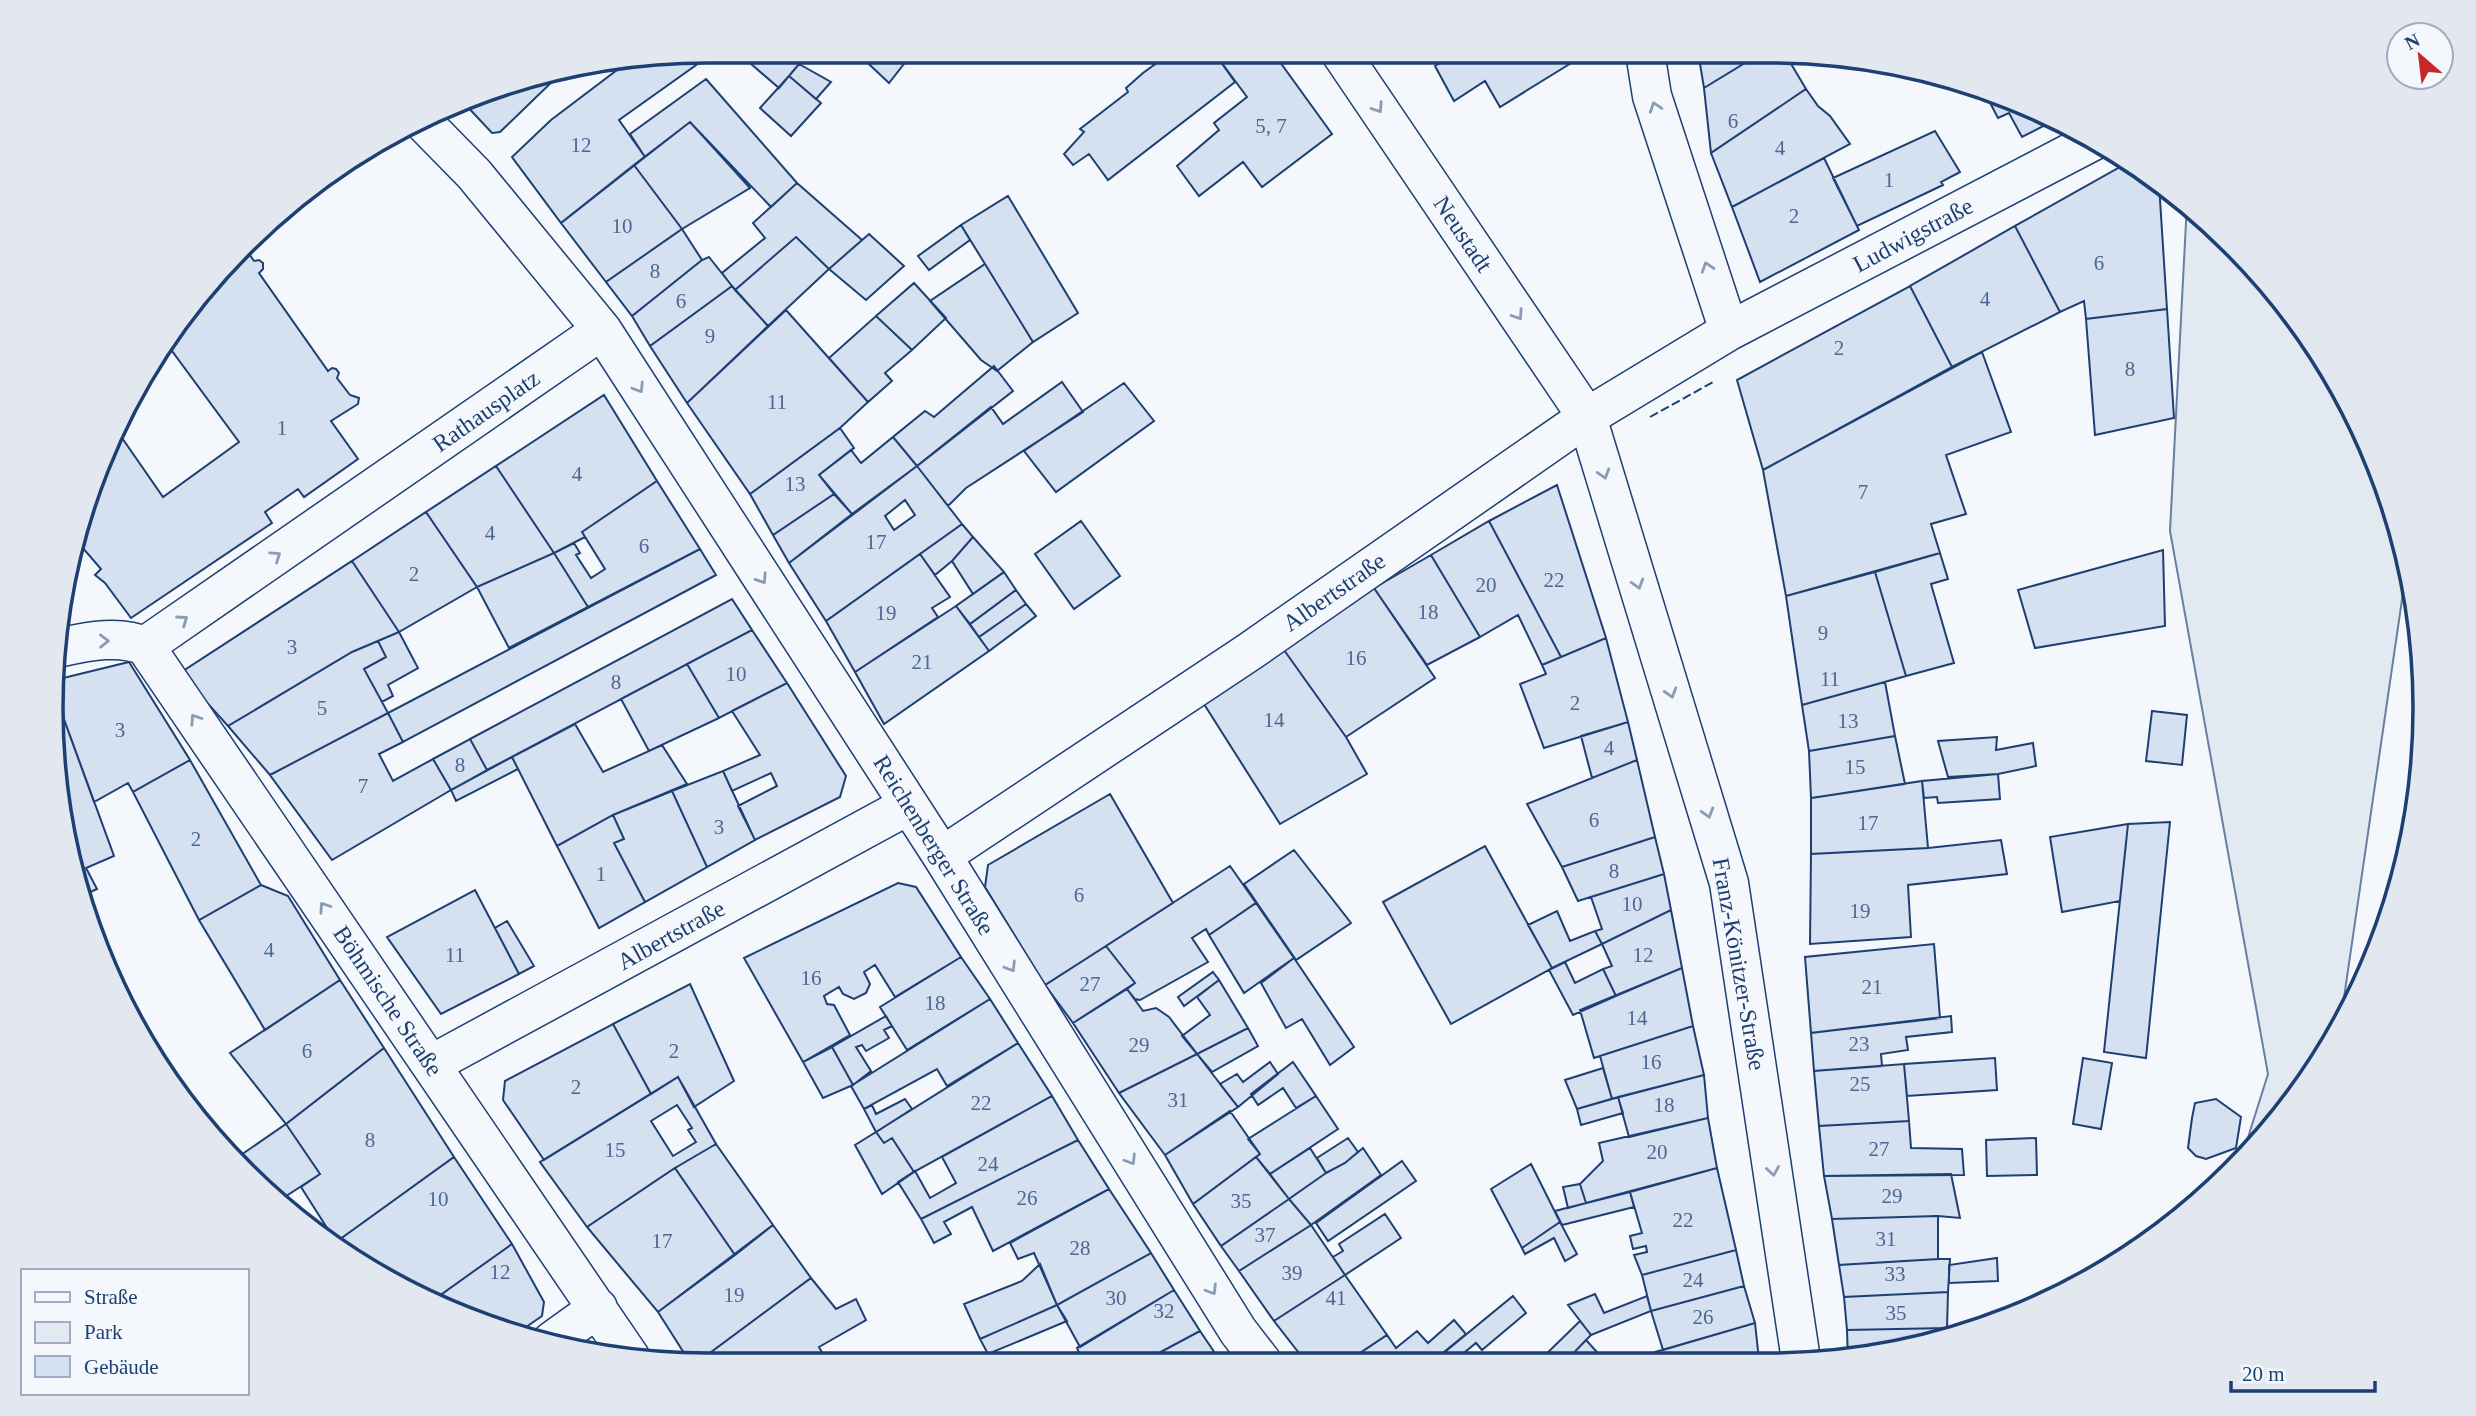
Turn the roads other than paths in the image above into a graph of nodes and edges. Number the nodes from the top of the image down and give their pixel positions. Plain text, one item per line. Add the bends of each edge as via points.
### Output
1 (1347, 63) edge
2 (1646, 63) edge
3 (428, 127) edge
4 (2084, 146) edge
5 (603, 330) junction
6 (1729, 331) junction
7 (1587, 417) junction
8 (66, 646) edge
9 (145, 646) junction
10 (909, 805) junction
11 (942, 856) junction
12 (432, 1065) junction
13 (598, 1308) junction
14 (560, 1336) edge
15 (623, 1347) edge
16 (1800, 1352) edge
17 (1255, 1353) edge

1 -> 7 street, Neustadt
6 -> 2 street via 1651,96
3 - 5 street via 474,174
4 - 6 street, Ludwigstraße
9 -> 5 street, Rathausplatz
5 -> 10 street, Reichenberger Straße
6 - 7 street, Albertstraße
7 - 11 street, Albertstraße via 1249,652
7 -> 16 street, Franz-Könitzer-Straße via 1730,883
8 -> 9 street via 132,640
12 -> 9 street, Böhmische Straße
10 - 11 street, Reichenberger Straße
10 - 12 street, Albertstraße
11 -> 17 street, Reichenberger Straße
12 - 13 street, Böhmische Straße
13 - 14 street
13 - 15 street, Böhmische Straße

